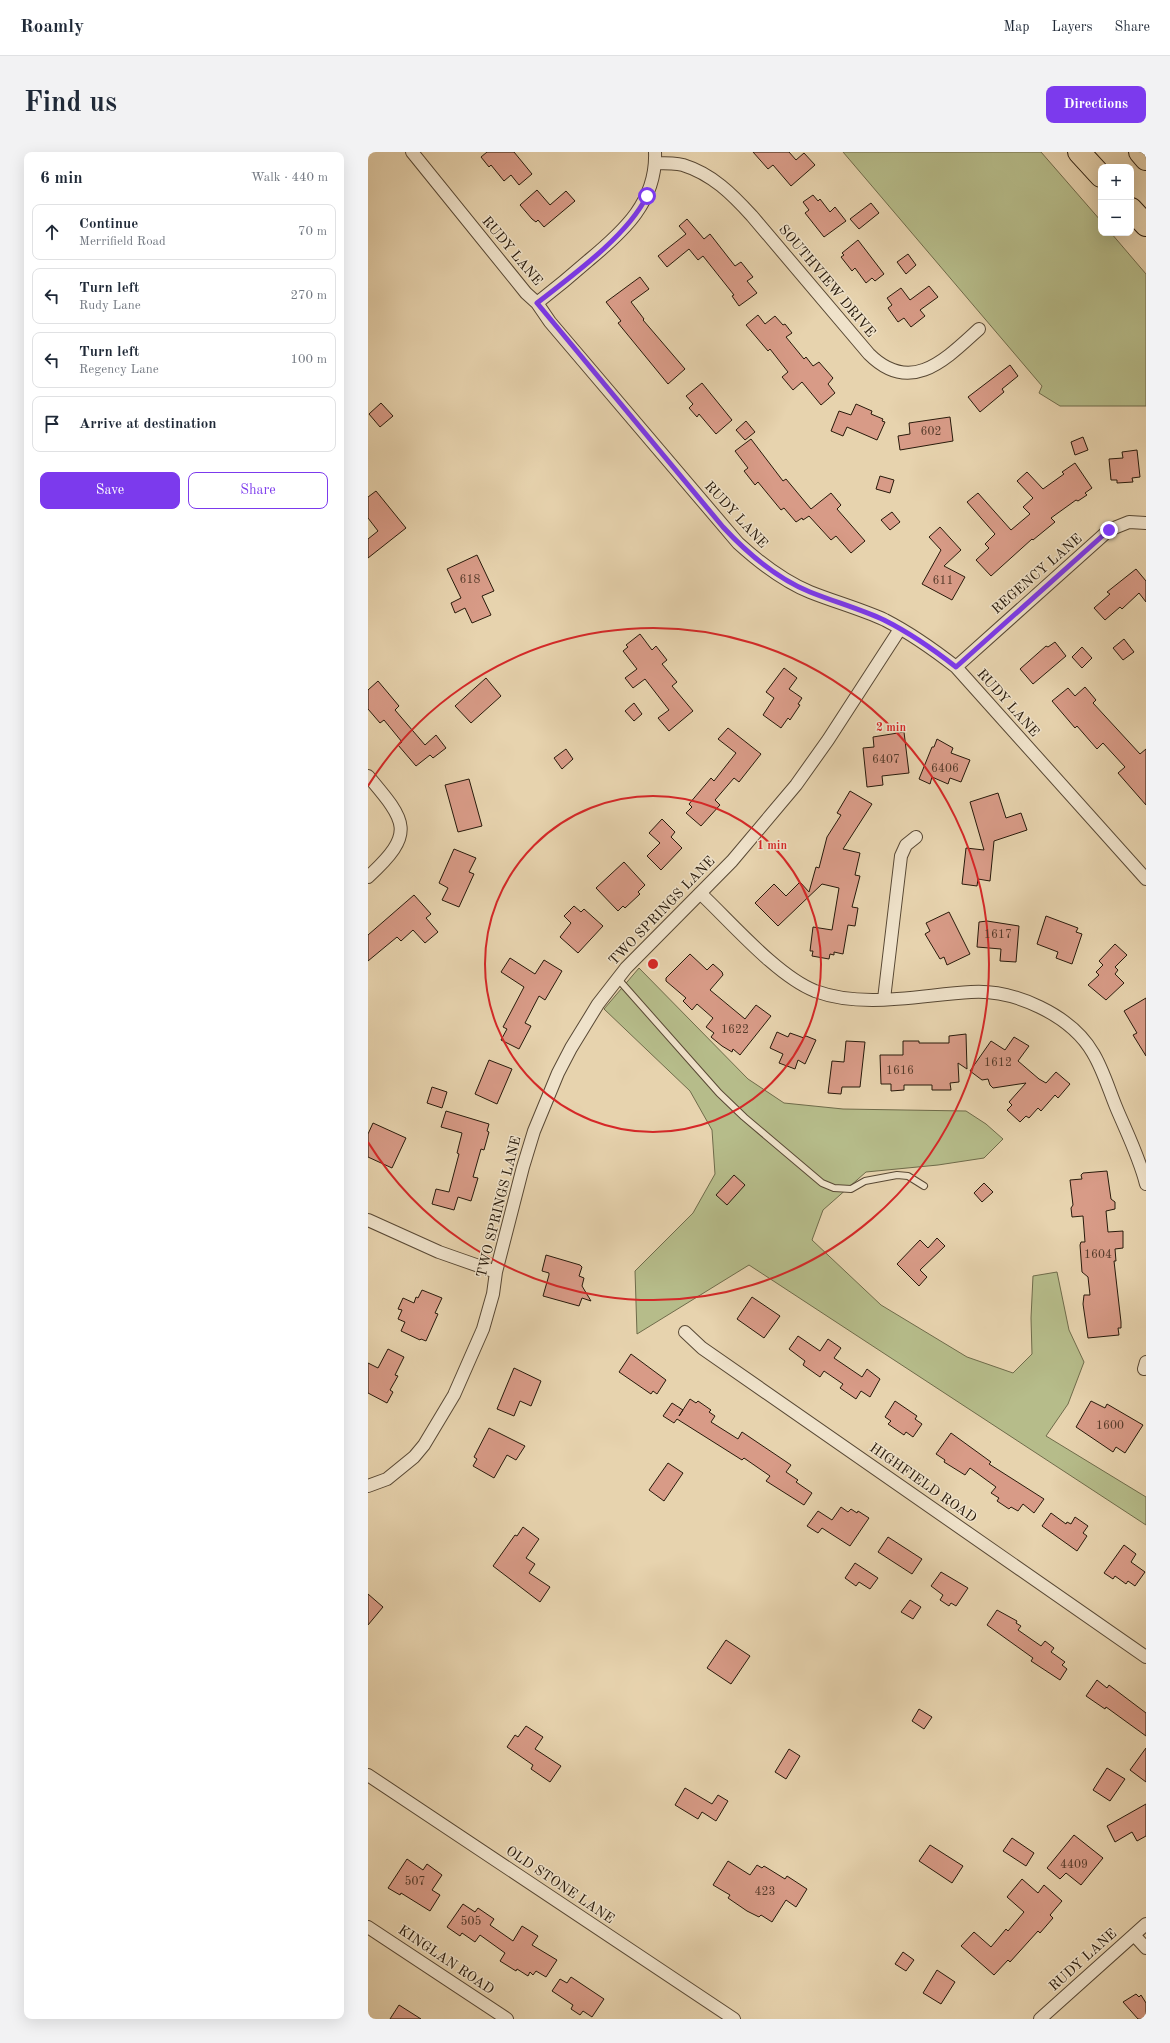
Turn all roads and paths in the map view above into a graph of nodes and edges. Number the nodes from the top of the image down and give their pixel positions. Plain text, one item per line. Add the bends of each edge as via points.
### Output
1 (412, 152) edge
2 (1140, 152) edge
3 (1081, 154) edge
4 (655, 157) edge
5 (1146, 158) edge
6 (1098, 173) edge
7 (1134, 212) edge
8 (1146, 225) edge
9 (537, 303) junction
10 (979, 329) dead end
11 (1146, 523) edge
12 (900, 629) junction
13 (956, 667) junction
14 (368, 776) edge
15 (916, 837) dead end
16 (368, 877) edge
17 (1146, 879) edge
18 (700, 893) junction
19 (618, 979) junction
20 (884, 999) junction
21 (1145, 1176) edge
22 (924, 1186) dead end
23 (368, 1220) edge
24 (496, 1272) junction
25 (685, 1332) dead end
26 (368, 1486) edge
27 (1146, 1657) edge
28 (368, 1776) edge
29 (1146, 1924) edge
30 (368, 1927) edge
31 (1134, 1935) junction
32 (1146, 1948) edge
33 (507, 2019) edge
34 (734, 2019) edge
35 (1040, 2019) edge

1 - 9 street, RUDY LANE via 526,293
2 - 5 highway
3 - 6 highway
4 - 9 street via 654,176 647,196 635,217 621,233
4 - 10 street, SOUTHVIEW DRIVE via 702,172 731,194 869,354 889,369 912,373 928,370
7 - 8 highway
9 - 12 street, RUDY LANE via 723,527 752,556 782,578 810,592 856,608
11 - 13 street, REGENCY LANE via 1129,522 1109,530
12 - 13 street, RUDY LANE via 928,645
12 - 18 street, TWO SPRINGS LANE via 796,785 732,861
13 - 17 street, RUDY LANE
14 - 16 street via 397,814 401,833 397,846 388,859
15 - 20 street via 906,845 901,856
18 - 19 street, TWO SPRINGS LANE via 647,945
18 - 20 street via 778,968 796,981 838,998
19 - 22 lane via 719,1094 822,1183 834,1188 851,1189 865,1181 897,1175 908,1176
19 - 24 street, TWO SPRINGS LANE via 598,1004 571,1048 546,1102 523,1167
20 - 21 street via 973,991 1003,994 1042,1008 1064,1022 1092,1052
23 - 24 street via 439,1252
24 - 26 street, TWO SPRINGS LANE via 494,1294 483,1329 454,1395 424,1445 388,1479
25 - 27 street, HIGHFIELD ROAD via 702,1348
28 - 34 street, OLD STONE LANE
29 - 31 street, RUDY LANE
30 - 33 street, KINGLAN ROAD
31 - 32 street
31 - 35 street, RUDY LANE

